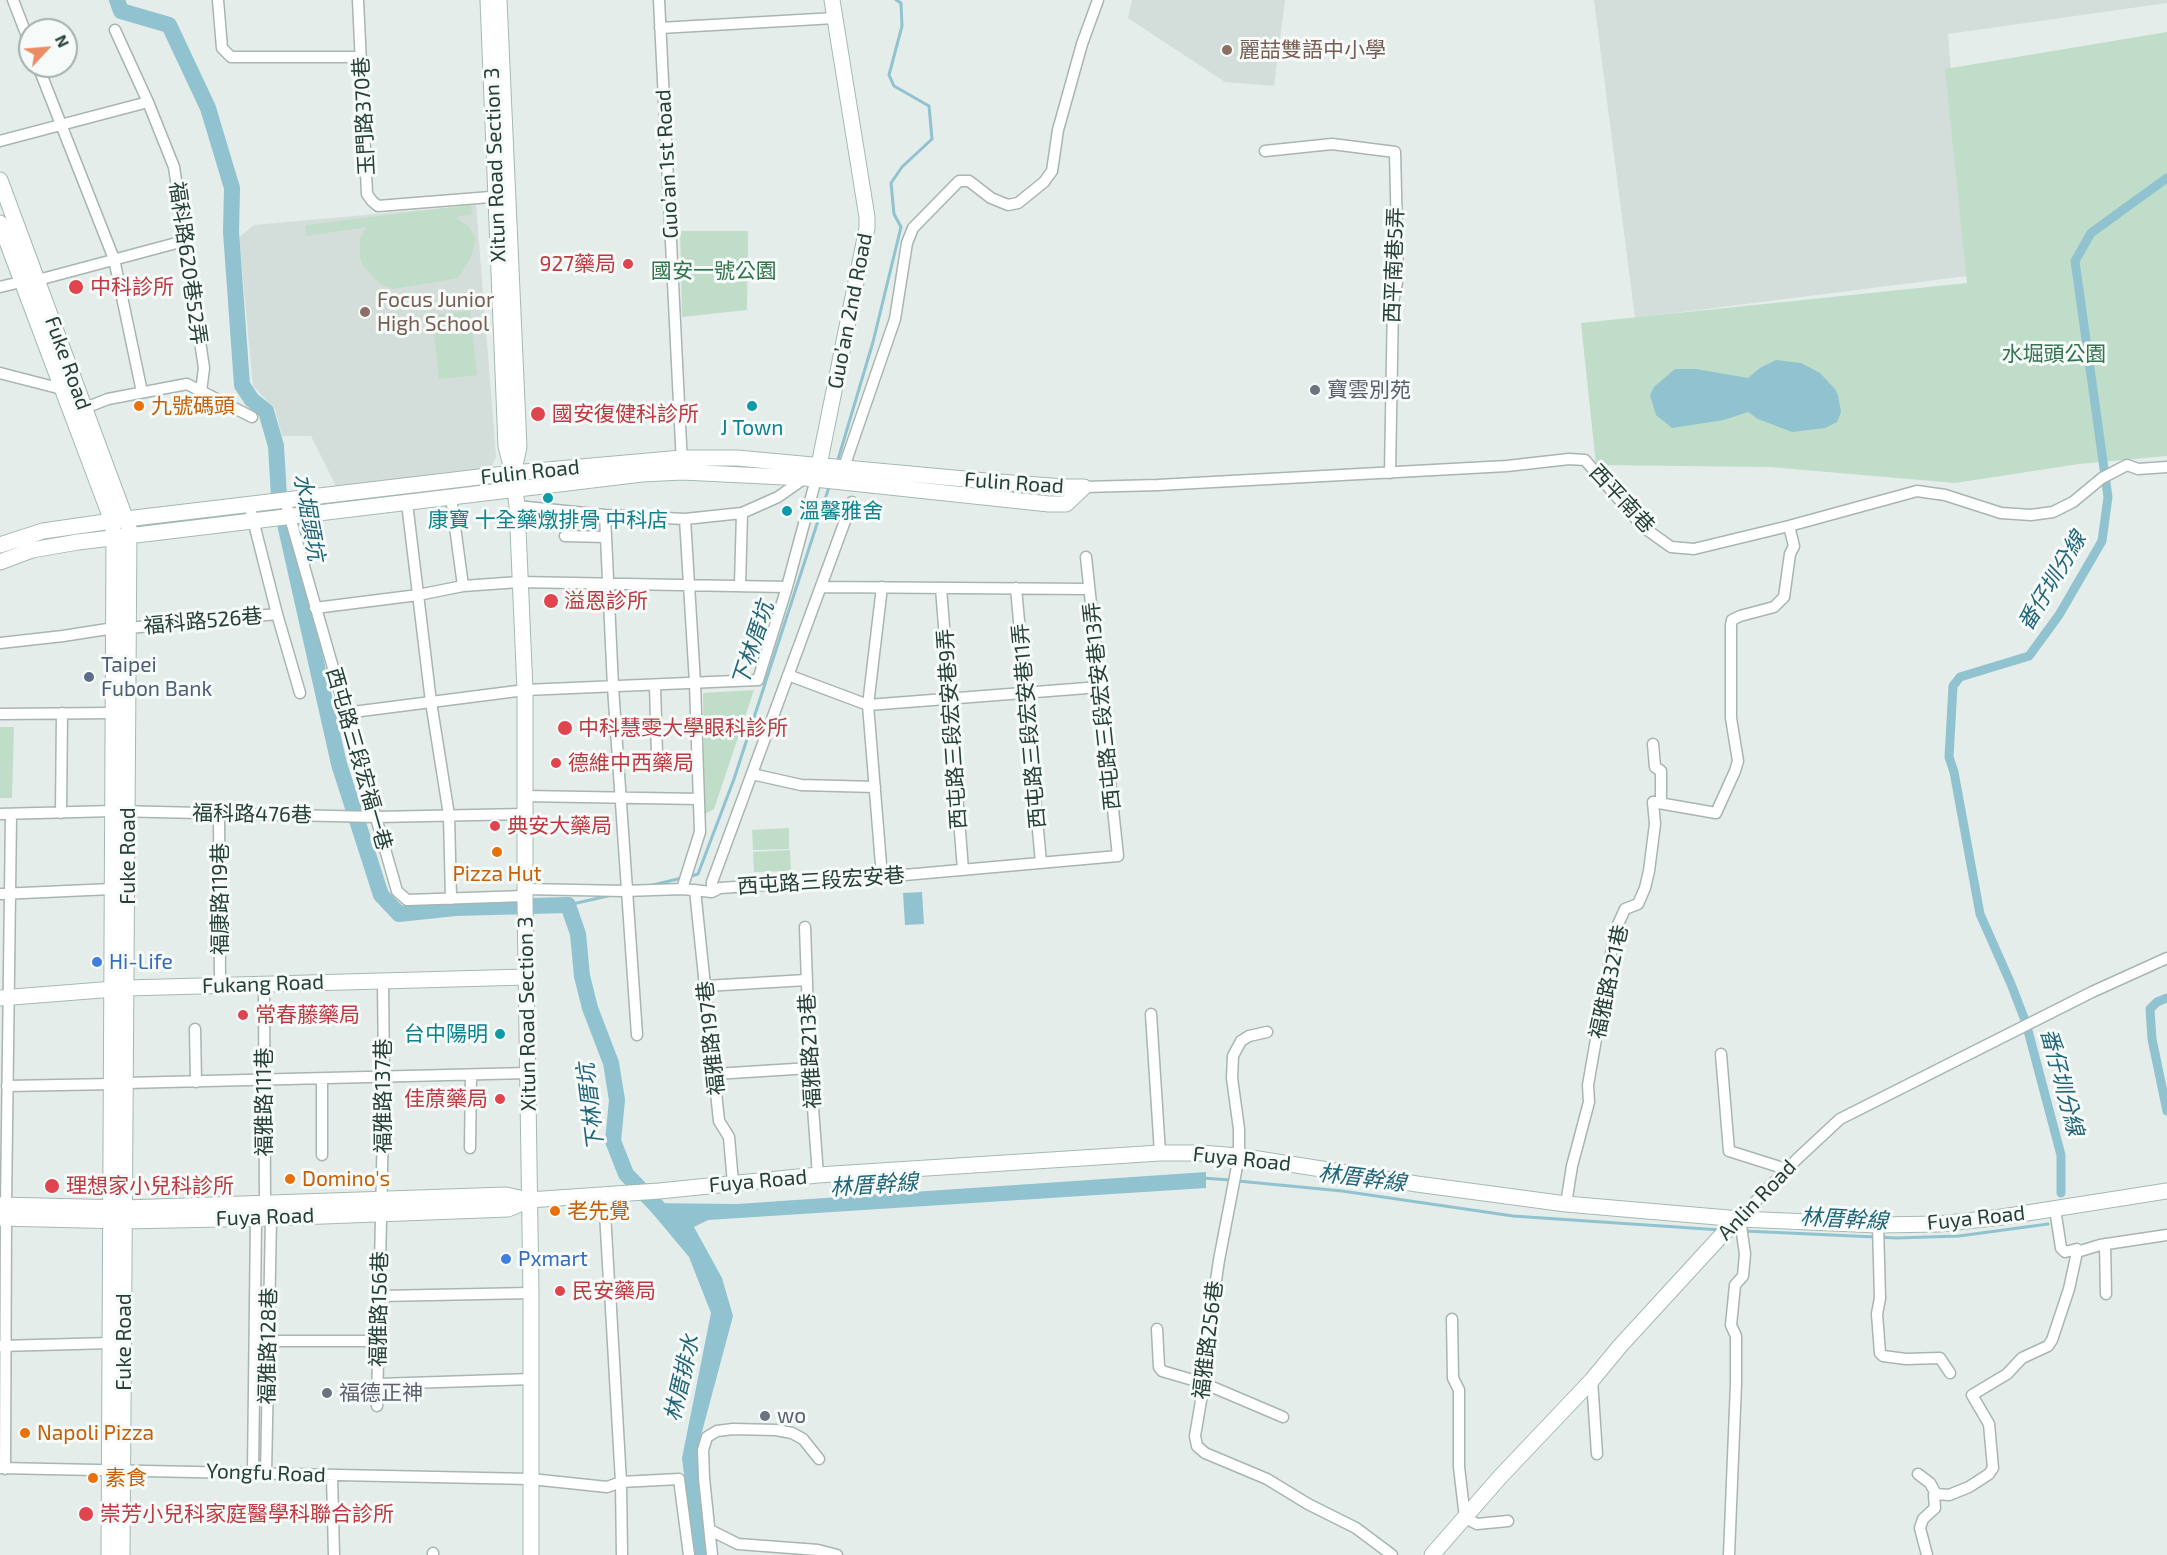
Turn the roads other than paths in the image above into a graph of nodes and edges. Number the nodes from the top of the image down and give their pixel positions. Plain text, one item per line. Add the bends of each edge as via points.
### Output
1 (13, 0) edge
2 (218, 0) edge
3 (358, 0) edge
4 (488, 0) edge
5 (499, 0) edge
6 (659, 0) edge
7 (832, 0) edge
8 (1098, 0) edge
9 (20, 18) edge
10 (834, 18) junction
11 (660, 28) junction
12 (115, 30) dead end
13 (361, 57) junction
14 (43, 78) edge
15 (148, 102) junction
16 (61, 125) junction
17 (0, 141) edge
18 (1265, 151) dead end
19 (0, 180) edge
20 (502, 197) junction
21 (0, 223) edge
22 (184, 241) junction
23 (114, 259) junction
24 (38, 280) junction
25 (21, 282) junction
26 (0, 287) edge
27 (0, 373) edge
28 (62, 389) junction
29 (142, 392) junction
30 (201, 392) junction
31 (85, 408) junction
32 (252, 417) dead end
33 (682, 465) junction
34 (2167, 467) edge
35 (513, 473) junction
36 (828, 473) junction
37 (1390, 473) junction
38 (1084, 487) joint
39 (514, 489) junction
40 (452, 497) junction
41 (280, 501) junction
42 (852, 502) dead end
43 (407, 503) junction
44 (249, 504) junction
45 (517, 506) junction
46 (742, 513) junction
47 (605, 515) junction
48 (283, 517) junction
49 (685, 519) junction
50 (119, 520) junction
51 (254, 522) junction
52 (1789, 526) junction
53 (122, 536) junction
54 (565, 536) dead end
55 (606, 537) junction
56 (0, 545) edge
57 (1086, 557) dead end
58 (0, 562) edge
59 (519, 582) junction
60 (609, 584) junction
61 (690, 584) junction
62 (463, 585) junction
63 (741, 586) junction
64 (787, 587) junction
65 (821, 587) junction
66 (882, 587) junction
67 (941, 588) junction
68 (1016, 588) junction
69 (1089, 589) junction
70 (418, 595) junction
71 (315, 608) junction
72 (277, 614) junction
73 (121, 628) junction
74 (0, 643) edge
75 (788, 675) junction
76 (695, 683) junction
77 (655, 685) junction
78 (613, 687) junction
79 (1100, 687) junction
80 (525, 690) junction
81 (300, 693) dead end
82 (1026, 693) junction
83 (949, 699) junction
84 (431, 702) junction
85 (868, 705) junction
86 (62, 713) junction
87 (112, 713) junction
88 (345, 713) junction
89 (0, 714) edge
90 (1653, 744) dead end
91 (657, 754) dead end
92 (752, 774) junction
93 (875, 787) junction
94 (525, 796) junction
95 (620, 797) junction
96 (699, 799) junction
97 (1661, 803) junction
98 (120, 811) junction
99 (61, 813) junction
100 (219, 814) junction
101 (525, 814) junction
102 (5, 815) edge
103 (449, 815) junction
104 (374, 817) junction
105 (1118, 856) joint
106 (1041, 863) junction
107 (963, 870) junction
108 (882, 877) junction
109 (112, 889) junction
110 (682, 889) junction
111 (695, 890) junction
112 (626, 891) junction
113 (712, 892) junction
114 (5, 894) edge
115 (451, 898) junction
116 (525, 900) junction
117 (805, 927) dead end
118 (2167, 958) edge
119 (526, 977) junction
120 (383, 980) junction
121 (806, 980) junction
122 (264, 984) junction
123 (220, 985) junction
124 (706, 986) junction
125 (120, 989) junction
126 (4, 998) edge
127 (1151, 1014) dead end
128 (195, 1029) dead end
129 (1268, 1032) dead end
130 (637, 1035) dead end
131 (1721, 1054) dead end
132 (810, 1068) junction
133 (528, 1073) junction
134 (715, 1074) junction
135 (471, 1075) junction
136 (384, 1077) junction
137 (322, 1079) junction
138 (264, 1080) junction
139 (196, 1082) junction
140 (119, 1083) junction
141 (7, 1086) junction
142 (470, 1148) dead end
143 (1160, 1153) junction
144 (322, 1155) dead end
145 (1239, 1156) junction
146 (1786, 1169) junction
147 (818, 1175) junction
148 (733, 1183) junction
149 (2167, 1191) edge
150 (604, 1195) junction
151 (529, 1200) junction
152 (265, 1202) junction
153 (1566, 1204) junction
154 (382, 1206) junction
155 (2055, 1209) junction
156 (3, 1212) edge
157 (118, 1214) junction
158 (263, 1218) junction
159 (1736, 1228) junction
160 (1878, 1228) junction
161 (2167, 1235) edge
162 (2105, 1244) junction
163 (2077, 1252) junction
164 (531, 1293) junction
165 (2106, 1294) dead end
166 (380, 1296) junction
167 (1452, 1319) dead end
168 (1157, 1329) dead end
169 (255, 1341) junction
170 (268, 1341) junction
171 (379, 1341) junction
172 (111, 1343) junction
173 (2, 1346) edge
174 (1950, 1374) dead end
175 (532, 1379) junction
176 (1592, 1380) junction
177 (1203, 1383) junction
178 (378, 1384) junction
179 (377, 1406) dead end
180 (1283, 1417) dead end
181 (766, 1426) dead end
182 (706, 1437) junction
183 (1597, 1454) dead end
184 (819, 1459) dead end
185 (3, 1469) edge
186 (116, 1471) junction
187 (253, 1473) junction
188 (266, 1474) junction
189 (1918, 1474) dead end
190 (332, 1475) junction
191 (531, 1479) junction
192 (621, 1482) junction
193 (1936, 1494) junction
194 (1465, 1518) junction
195 (1508, 1521) dead end
196 (710, 1530) junction
197 (109, 1555) edge
198 (122, 1555) edge
199 (334, 1555) edge
200 (531, 1555) edge
201 (622, 1555) edge
202 (690, 1555) edge
203 (712, 1555) edge
204 (837, 1555) edge
205 (1392, 1555) edge
206 (1432, 1555) edge
207 (1729, 1555) edge
208 (1927, 1555) edge

1 - 9 street
2 - 13 street via 222,48 231,57
3 - 13 street, 玉門路370巷
4 - 20 street, Xitun Road Section 3
5 - 20 street, Xitun Road Section 3
6 - 11 street, Guo’an 1st Road
7 - 10 street, Guo’an 2nd Road
8 - 36 street via 1058,130 1052,171 1044,182 1018,203 1008,205 969,181 959,181 914,228 907,243 895,319
10 - 11 street
10 - 36 street, Guo’an 2nd Road via 867,228
11 - 33 street, Guo’an 1st Road
12 - 15 street, 福科路620巷52弄
13 - 20 street, 玉門路370巷 via 367,194 372,201 378,206
14 - 16 street
15 - 16 street
15 - 22 street, 福科路620巷52弄 via 174,166
16 - 17 street
16 - 23 street
18 - 37 street, 西平南巷5弄 via 1332,144 1395,152 1398,277 1393,302
19 - 24 street, Fuke Road
20 - 35 street, Xitun Road Section 3 via 506,446
21 - 25 street, Fuke Road
22 - 23 street
22 - 30 street, 福科路620巷52弄 via 204,368
23 - 24 street
23 - 29 street
24 - 31 street, Fuke Road
25 - 26 street
25 - 28 street, Fuke Road
27 - 28 street
28 - 50 street, Fuke Road
29 - 30 street via 187,384
29 - 31 street
30 - 32 street
31 - 50 street, Fuke Road
33 - 35 street, Fulin Road
33 - 36 street, Fulin Road via 737,458
33 - 39 street, Fulin Road via 642,474
34 - 52 street, 西平南巷 via 2138,469 2127,465 2102,478 2073,502 2053,512 2031,516 2001,513 1946,495 1917,491
35 - 39 street, Xitun Road Section 3
35 - 41 street, Fulin Road
36 - 38 street, Fulin Road
36 - 46 street
36 - 64 street
37 - 38 street, 西平南巷
37 - 52 street, 西平南巷 via 1585,460 1643,527 1671,547 1694,549
39 - 40 street, Fulin Road
39 - 45 street, Xitun Road Section 3
40 - 43 street, Fulin Road
40 - 62 street
41 - 44 street, Fulin Road
41 - 48 street, 西屯路三段宏福一巷
42 - 65 street
43 - 48 street, Fulin Road
43 - 70 street
44 - 50 street, Fulin Road
44 - 51 street
45 - 47 street
45 - 59 street, Xitun Road Section 3
46 - 49 street
46 - 63 street
47 - 49 street
47 - 55 street
48 - 51 street, Fulin Road
48 - 71 street, 西屯路三段宏福一巷
49 - 61 street
50 - 53 street, Fuke Road
50 - 56 street, Fulin Road via 43,531
51 - 53 street, Fulin Road
51 - 72 street
52 - 97 street via 1794,546 1784,597 1774,606 1732,620 1731,718 1738,761 1719,807 1716,813
53 - 58 street, Fulin Road via 32,550
53 - 73 street, Fuke Road
54 - 55 street
55 - 60 street
57 - 69 street, 西屯路三段宏安巷13弄
59 - 60 street
59 - 62 street
59 - 80 street, Xitun Road Section 3
60 - 61 street
60 - 78 street
61 - 63 street
61 - 76 street
62 - 70 street
63 - 64 street
64 - 76 street via 758,680
65 - 66 street
65 - 75 street
66 - 67 street
66 - 85 street
67 - 68 street
67 - 83 street, 西屯路三段宏安巷9弄
68 - 69 street
68 - 82 street, 西屯路三段宏安巷11弄
69 - 79 street, 西屯路三段宏安巷13弄
70 - 71 street
70 - 84 street
71 - 88 street, 西屯路三段宏福一巷
72 - 73 street, 福科路526巷
72 - 81 street
73 - 74 street, 福科路526巷
73 - 87 street, Fuke Road
73 - 98 street, Fuke Road
75 - 85 street
75 - 92 street
76 - 77 street
76 - 96 street
77 - 78 street
77 - 91 street
78 - 80 street
78 - 95 street
79 - 82 street
79 - 105 street, 西屯路三段宏安巷13弄
80 - 84 street
80 - 94 street, Xitun Road Section 3
82 - 83 street
82 - 106 street, 西屯路三段宏安巷11弄
83 - 85 street
83 - 107 street, 西屯路三段宏安巷9弄
84 - 88 street
84 - 103 street
85 - 93 street
86 - 87 street
86 - 89 street
86 - 99 street
87 - 98 street, Fuke Road
88 - 104 street, 西屯路三段宏福一巷
90 - 97 street via 1656,767 1662,771
92 - 93 street via 801,785
92 - 113 street via 712,882
93 - 108 street
94 - 95 street
94 - 101 street, Xitun Road Section 3
95 - 96 street
95 - 112 street
96 - 110 street via 700,832
97 - 153 street, 福雅路321巷 via 1653,802 1652,856 1645,888 1638,904 1625,909 1615,931 1588,1085 1589,1102
98 - 99 street, 福科路476巷
98 - 100 street, 福科路476巷
98 - 109 street, Fuke Road
98 - 125 street, Fuke Road
99 - 102 street, 福科路476巷
100 - 104 street, 福科路476巷
100 - 123 street, 福康路119巷
101 - 103 street, 福科路476巷
101 - 116 street, Xitun Road Section 3
102 - 114 street
103 - 104 street, 福科路476巷
103 - 115 street
104 - 115 street, 西屯路三段宏福一巷 via 397,891 406,900
105 - 106 street, 西屯路三段宏安巷
106 - 107 street, 西屯路三段宏安巷
107 - 108 street, 西屯路三段宏安巷
108 - 113 street, 西屯路三段宏安巷 via 720,888
109 - 114 street
109 - 125 street, Fuke Road
110 - 111 street, 西屯路三段宏安巷
110 - 112 street, 西屯路三段宏安巷
111 - 113 street, 西屯路三段宏安巷
111 - 124 street, 福雅路197巷
112 - 116 street, 西屯路三段宏安巷
112 - 130 street
114 - 126 street
115 - 116 street, 西屯路三段宏福一巷
116 - 119 street, Xitun Road Section 3
117 - 121 street, 福雅路213巷
118 - 146 street, Anlin Road via 1840,1119
119 - 120 street, Fukang Road
119 - 133 street, Xitun Road Section 3
120 - 122 street, Fukang Road
120 - 136 street, 福雅路137巷
121 - 124 street
121 - 132 street, 福雅路213巷
122 - 123 street, Fukang Road
122 - 138 street, 福雅路111巷
123 - 125 street, Fukang Road
124 - 134 street, 福雅路197巷
125 - 126 street, Fukang Road
125 - 140 street, Fuke Road
126 - 141 street
127 - 143 street
128 - 139 street
129 - 145 street, 福雅路256巷 via 1241,1041 1233,1056
131 - 146 street via 1729,1151
132 - 134 street
132 - 147 street, 福雅路213巷
133 - 135 street
133 - 151 street, Xitun Road Section 3
134 - 148 street, 福雅路197巷 via 719,1121 729,1137
135 - 136 street
135 - 142 street
136 - 137 street
136 - 154 street, 福雅路137巷
137 - 138 street
137 - 144 street
138 - 139 street
138 - 152 street, 福雅路111巷
139 - 140 street
140 - 141 street
140 - 157 street, Fuke Road
141 - 156 street
143 - 145 street, Fuya Road
143 - 147 street, Fuya Road
145 - 153 street, Fuya Road
145 - 177 street, 福雅路256巷 via 1219,1260
146 - 159 street, Anlin Road
147 - 148 street, Fuya Road
148 - 150 street, Fuya Road
149 - 155 street, Fuya Road
150 - 151 street, Fuya Road
150 - 192 street
151 - 154 street, Fuya Road via 508,1209
151 - 164 street, Xitun Road Section 3
152 - 154 street, Fuya Road
152 - 157 street, Fuya Road
152 - 158 street, 福雅路111巷
153 - 159 street, Fuya Road
154 - 158 street, Fuya Road
154 - 166 street, 福雅路156巷
155 - 160 street, Fuya Road
155 - 163 street via 2061,1248
156 - 157 street, Fuya Road
156 - 173 street
157 - 158 street, Fuya Road
157 - 172 street, Fuke Road
157 - 186 street, Fuke Road via 125,1342
158 - 169 street, 福雅路128巷
158 - 170 street, 福雅路128巷
159 - 160 street, Fuya Road
159 - 176 street, Anlin Road via 1620,1346
159 - 207 street via 1745,1254 1743,1276 1735,1285 1731,1325 1736,1336 1736,1384
160 - 174 street via 1880,1353 1906,1359 1940,1358
161 - 162 street
162 - 163 street
162 - 165 street
163 - 193 street via 2060,1319 2048,1346 2022,1358 2007,1374 1972,1395 1989,1424 1993,1468 1969,1487 1949,1495
164 - 166 street
164 - 175 street, Xitun Road Section 3
166 - 171 street, 福雅路156巷
167 - 194 street
168 - 177 street via 1162,1371
169 - 170 street
169 - 187 street, 福雅路128巷
170 - 171 street
170 - 188 street, 福雅路128巷
171 - 178 street, 福雅路156巷
172 - 173 street
172 - 186 street, Fuke Road
173 - 185 street
175 - 178 street
175 - 191 street, Xitun Road Section 3
176 - 183 street
176 - 194 street, Anlin Road
177 - 180 street
177 - 205 street, 福雅路256巷 via 1197,1446 1268,1479 1356,1528
178 - 179 street, 福雅路156巷
181 - 182 street via 715,1425
182 - 184 street via 734,1429 792,1433
182 - 196 street via 704,1478
185 - 186 street, Yongfu Road
186 - 187 street, Yongfu Road
186 - 197 street, Fuke Road
186 - 198 street, Fuke Road
187 - 188 street, Yongfu Road
188 - 190 street, Yongfu Road
189 - 193 street
190 - 191 street, Yongfu Road
190 - 199 street
191 - 192 street, Yongfu Road via 607,1487
191 - 200 street, Xitun Road Section 3
192 - 201 street
192 - 202 street, Yongfu Road via 679,1479
193 - 208 street via 1935,1508 1920,1527
194 - 195 street via 1477,1524
194 - 206 street, Anlin Road
196 - 203 street
196 - 204 street via 738,1544

